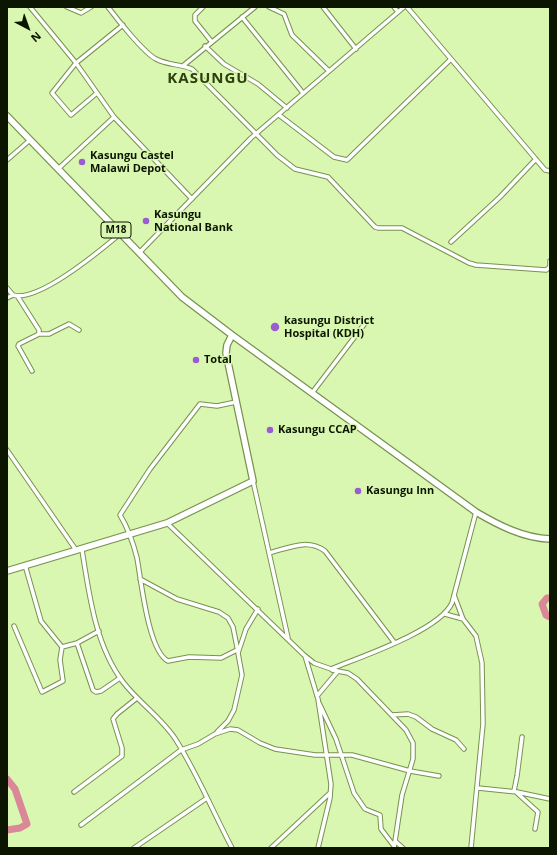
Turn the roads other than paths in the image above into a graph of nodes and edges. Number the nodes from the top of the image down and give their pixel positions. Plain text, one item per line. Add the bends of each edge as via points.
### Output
1 (67, 7) edge
2 (91, 7) edge
3 (108, 7) edge
4 (203, 7) edge
5 (255, 7) edge
6 (269, 7) edge
7 (323, 7) edge
8 (394, 7) edge
9 (406, 7) edge
10 (33, 8) edge
11 (398, 12) junction
12 (242, 17) junction
13 (123, 25) junction
14 (211, 41) junction
15 (206, 46) junction
16 (356, 49) junction
17 (451, 58) junction
18 (76, 63) junction
19 (184, 66) junction
20 (329, 71) junction
21 (97, 93) junction
22 (303, 93) junction
23 (287, 108) junction
24 (279, 115) junction
25 (7, 116) edge
26 (114, 117) junction
27 (257, 133) junction
28 (30, 140) junction
29 (536, 159) junction
30 (7, 160) edge
31 (58, 169) junction
32 (550, 171) edge
33 (192, 199) junction
34 (120, 234) junction
35 (451, 242) dead end
36 (139, 253) junction
37 (550, 261) edge
38 (7, 288) edge
39 (13, 295) junction
40 (18, 297) junction
41 (7, 298) edge
42 (366, 322) dead end
43 (79, 330) dead end
44 (39, 334) junction
45 (232, 336) junction
46 (32, 371) dead end
47 (312, 393) junction
48 (236, 402) junction
49 (7, 450) edge
50 (253, 481) junction
51 (476, 512) junction
52 (168, 523) junction
53 (130, 535) junction
54 (550, 539) edge
55 (79, 550) junction
56 (269, 553) junction
57 (25, 565) junction
58 (7, 571) edge
59 (140, 579) junction
60 (454, 593) junction
61 (258, 609) junction
62 (445, 614) junction
63 (463, 619) junction
64 (14, 626) dead end
65 (99, 632) junction
66 (288, 639) junction
67 (394, 642) junction
68 (77, 643) junction
69 (62, 647) junction
70 (238, 652) junction
71 (304, 655) junction
72 (331, 669) junction
73 (338, 671) junction
74 (120, 678) junction
75 (317, 697) junction
76 (137, 698) junction
77 (392, 715) junction
78 (215, 734) junction
79 (522, 737) dead end
80 (464, 749) dead end
81 (181, 750) junction
82 (327, 755) junction
83 (341, 755) junction
84 (410, 771) junction
85 (439, 776) dead end
86 (478, 788) junction
87 (74, 792) dead end
88 (515, 792) junction
89 (330, 793) junction
90 (207, 798) junction
91 (550, 799) edge
92 (81, 825) dead end
93 (535, 829) dead end
94 (394, 845) edge
95 (134, 848) edge
96 (232, 848) edge
97 (271, 848) edge
98 (318, 848) edge
99 (403, 848) edge
100 (471, 848) edge

1 - 2 street via 81,13
3 - 13 street
4 - 14 street via 195,15 194,21
5 - 12 street
6 - 20 street via 284,14 292,34
7 - 16 street
8 - 11 street
9 - 11 street
9 - 17 street
10 - 18 street
11 - 16 street
12 - 14 street
12 - 22 street
13 - 18 street
13 - 19 street via 152,57 165,63
14 - 15 street
15 - 19 street
15 - 23 street via 224,64 258,84
16 - 20 street
17 - 24 street via 347,160 334,157
17 - 29 street
18 - 21 street
18 - 21 street via 53,89 53,96 71,115
19 - 27 street via 192,69
20 - 22 street
21 - 26 street
22 - 23 street
23 - 24 street
24 - 27 street
25 - 28 main road, M18
26 - 31 street
26 - 33 street
27 - 33 street
27 - 37 street via 277,155 295,169 328,177 378,228 402,228 476,265 546,270 550,267
28 - 30 street
28 - 31 main road, M18
29 - 32 street via 545,170
29 - 35 street via 500,197
31 - 34 main road, M18
33 - 36 street
34 - 36 main road, M18
34 - 40 street via 52,285
36 - 45 main road, M18 via 182,297
38 - 39 street
39 - 40 street
39 - 41 street
40 - 44 street via 40,330
42 - 47 street
43 - 44 street via 69,324 49,334
44 - 46 street via 18,346
45 - 47 main road
45 - 48 main road via 225,349
47 - 51 main road
48 - 50 main road
48 - 53 street via 217,406 200,404 196,408 150,469 120,515 126,522
49 - 55 street
50 - 52 main road
50 - 56 street
51 - 54 main road via 498,525 520,533
51 - 60 street
52 - 53 main road
52 - 61 street
53 - 55 main road
53 - 59 street
55 - 57 main road
55 - 65 street
56 - 66 street
56 - 67 street via 303,544 316,544 325,551
57 - 58 main road
57 - 69 street via 41,622
59 - 70 street via 177,599 219,612 228,618 233,626
59 - 70 street via 148,617 165,660 178,661 189,657 221,658
60 - 62 street via 452,603
60 - 63 street
61 - 66 street
61 - 70 street via 246,629
62 - 63 street
62 - 67 street via 430,625
63 - 86 street via 476,636 482,663 483,724
64 - 69 street via 42,692 63,681 60,660
65 - 68 street
65 - 74 street
66 - 71 street
67 - 72 street
68 - 69 street
68 - 74 street via 93,690 101,691
70 - 78 street via 242,675 234,710 228,721
71 - 72 street via 314,663
71 - 75 street
72 - 73 street
73 - 75 street
73 - 77 street via 348,673 357,679
74 - 76 street
75 - 82 street
75 - 83 street
76 - 81 street via 168,728
76 - 87 street via 113,719 122,756
77 - 80 street via 408,714 416,717 432,729 456,740
77 - 84 street via 413,742 414,754
78 - 81 street
78 - 82 street via 230,729 238,730 275,749
79 - 88 street
81 - 90 street via 197,775
81 - 92 street
82 - 83 street
82 - 89 street
83 - 84 street via 359,757
83 - 94 street via 354,793 365,810 380,815 381,829
84 - 85 street
84 - 94 street via 402,795
86 - 88 street
86 - 100 street
88 - 91 street
88 - 93 street via 538,812
89 - 97 street
89 - 98 street
90 - 95 street
90 - 96 street
94 - 99 street

